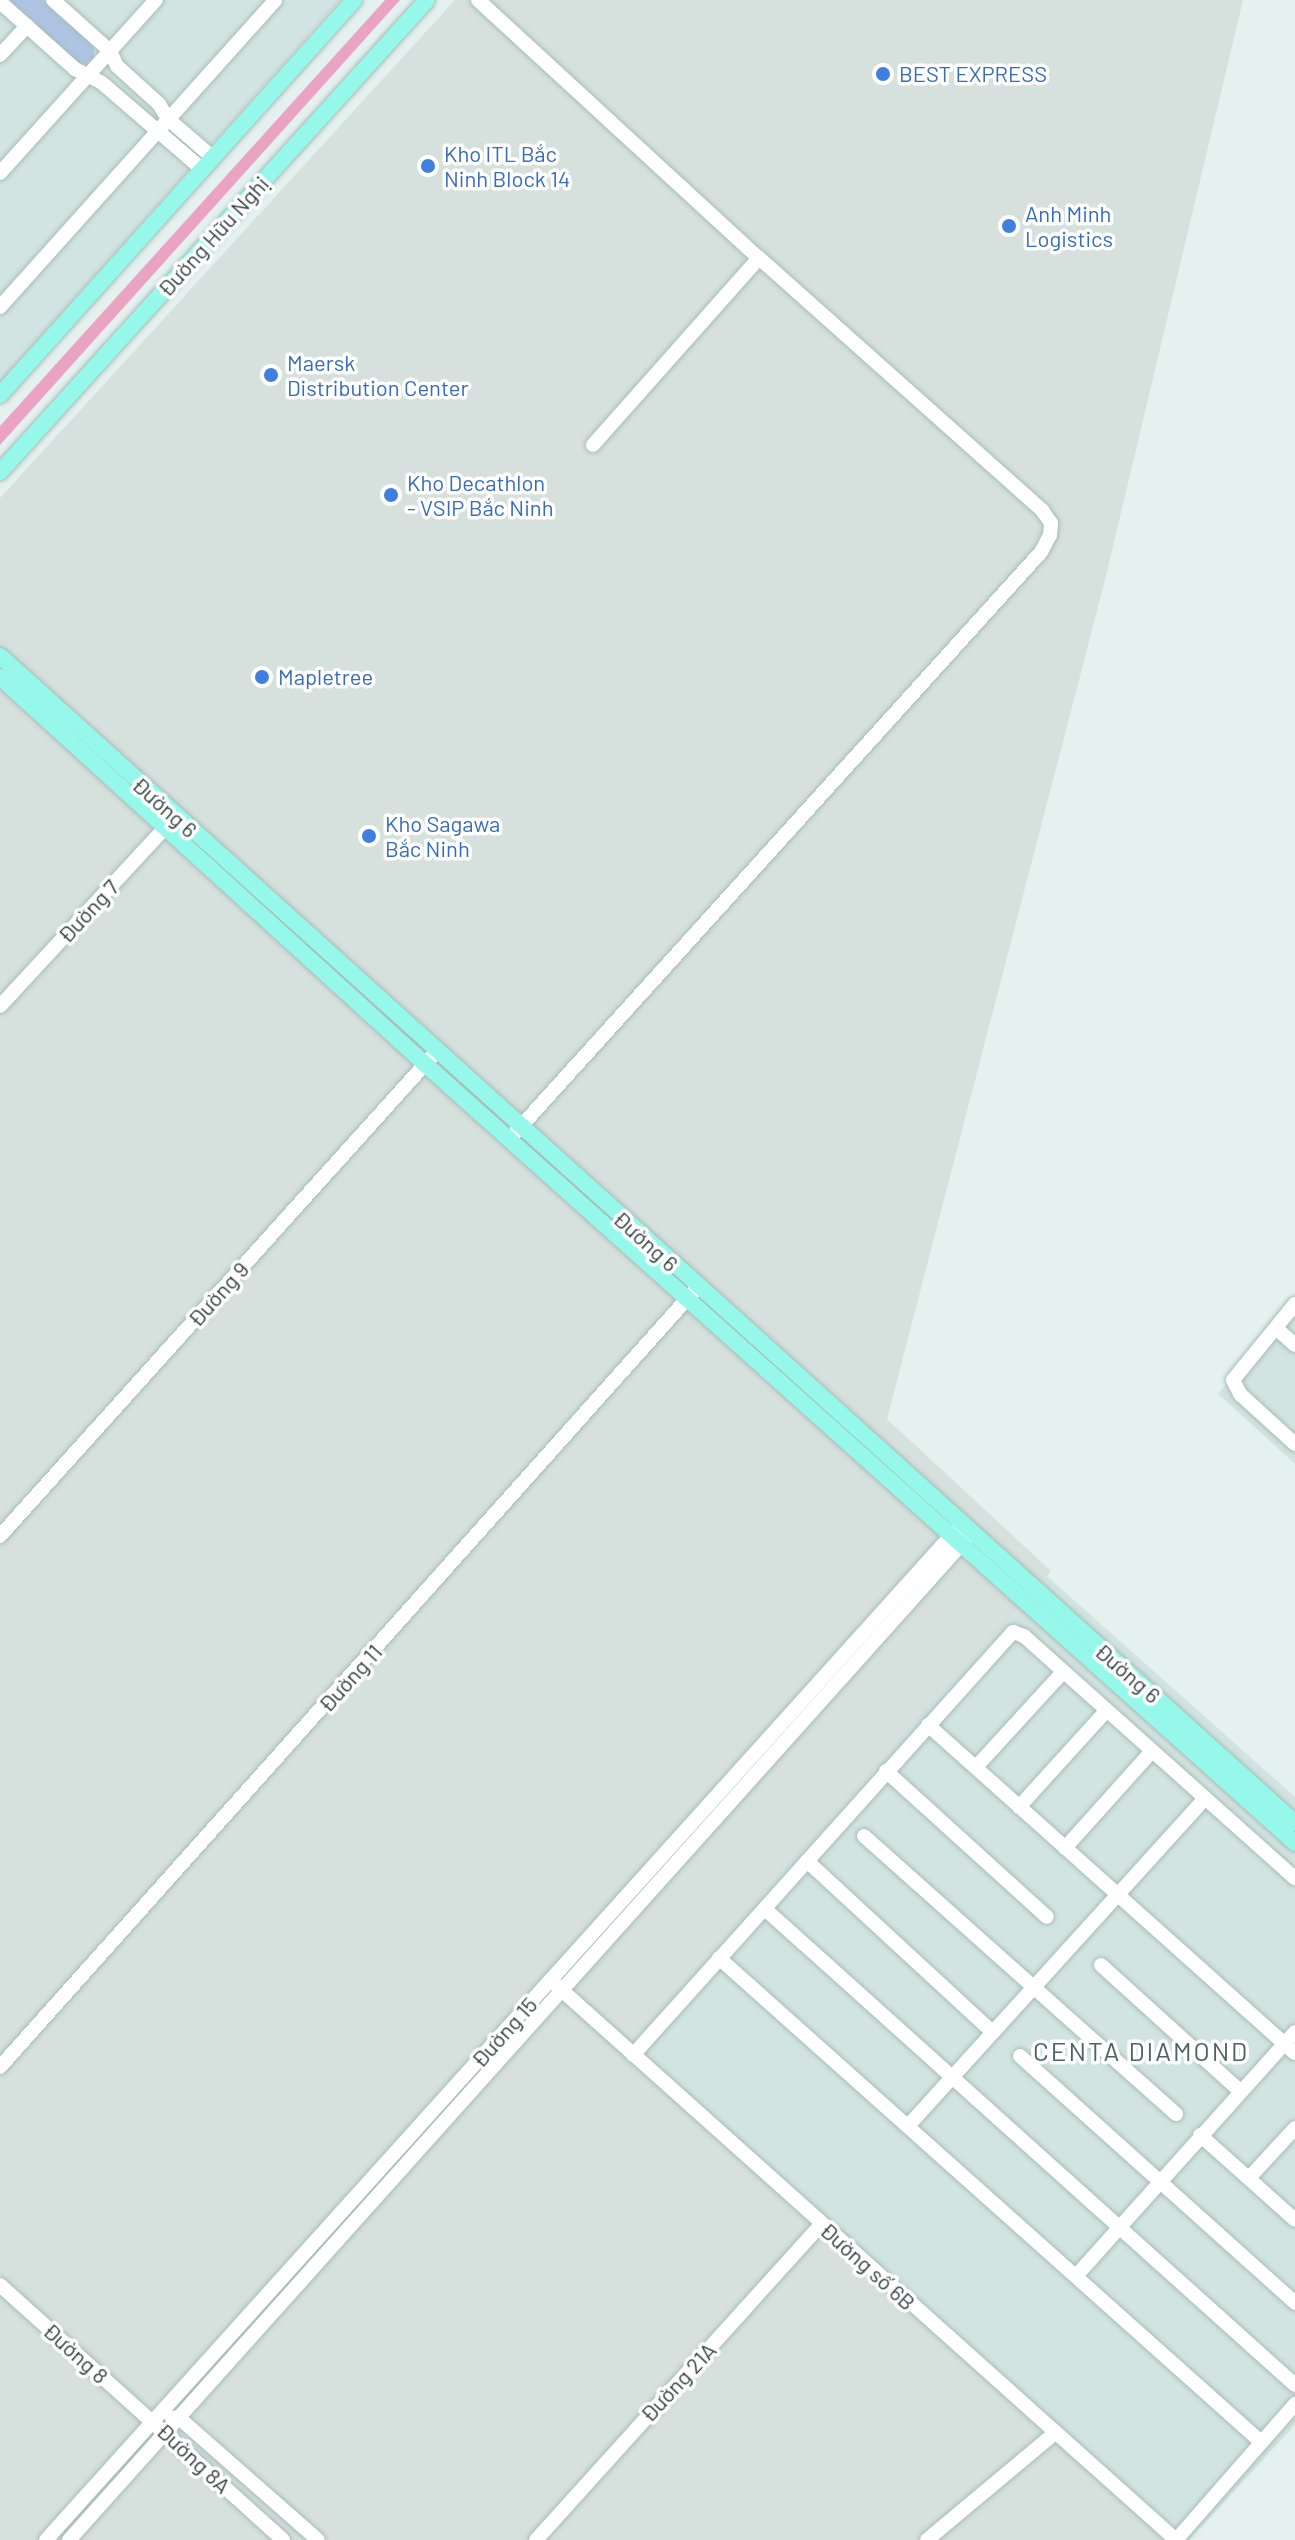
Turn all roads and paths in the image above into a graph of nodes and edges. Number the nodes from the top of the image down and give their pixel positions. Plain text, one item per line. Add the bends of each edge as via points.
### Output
1 (53, 0) edge
2 (156, 0) edge
3 (275, 0) edge
4 (354, 0) edge
5 (427, 0) edge
6 (478, 0) edge
7 (0, 2) edge
8 (27, 26) junction
9 (110, 51) junction
10 (0, 55) edge
11 (88, 76) junction
12 (163, 125) junction
13 (207, 163) junction
14 (0, 173) edge
15 (759, 258) junction
16 (0, 307) edge
17 (0, 395) edge
18 (593, 445) dead end
19 (0, 472) edge
20 (0, 656) edge
21 (0, 677) edge
22 (170, 822) junction
23 (0, 1006) edge
24 (430, 1058) junction
25 (515, 1134) junction
26 (693, 1292) junction
27 (1295, 1304) edge
28 (1276, 1328) junction
29 (1295, 1345) edge
30 (1295, 1444) edge
31 (961, 1534) junction
32 (0, 1536) edge
33 (1063, 1672) junction
34 (1106, 1711) junction
35 (928, 1725) junction
36 (1152, 1751) junction
37 (976, 1767) junction
38 (886, 1771) junction
39 (1205, 1798) junction
40 (1019, 1807) junction
41 (1295, 1823) edge
42 (864, 1836) dead end
43 (1295, 1843) edge
44 (1065, 1848) junction
45 (807, 1861) junction
46 (1295, 1878) edge
47 (1118, 1893) junction
48 (765, 1909) junction
49 (1047, 1917) dead end
50 (719, 1958) junction
51 (1101, 1965) dead end
52 (556, 1985) junction
53 (1034, 1986) junction
54 (992, 2032) junction
55 (1292, 2043) edge
56 (633, 2055) junction
57 (1020, 2056) dead end
58 (0, 2067) edge
59 (952, 2077) junction
60 (1240, 2091) junction
61 (1176, 2114) dead end
62 (908, 2126) junction
63 (1295, 2128) edge
64 (1200, 2135) junction
65 (1249, 2178) junction
66 (1159, 2180) junction
67 (1294, 2218) edge
68 (822, 2224) junction
69 (1119, 2226) junction
70 (1076, 2276) junction
71 (0, 2285) edge
72 (1295, 2303) edge
73 (1295, 2385) edge
74 (1295, 2404) edge
75 (178, 2417) junction
76 (152, 2422) junction
77 (164, 2433) junction
78 (1055, 2433) junction
79 (1261, 2442) junction
80 (46, 2540) edge
81 (69, 2540) edge
82 (283, 2540) edge
83 (318, 2540) edge
84 (536, 2540) edge
85 (927, 2540) edge
86 (1176, 2540) edge

1 - 9 street
2 - 9 street
3 - 12 street
4 - 13 main road
5 - 19 main road, Đường Hữu Nghị
6 - 15 street
7 - 8 street
8 - 10 street
8 - 11 street
9 - 11 street
9 - 12 street via 117,66 159,104
11 - 12 street
11 - 14 street
12 - 13 street
12 - 16 street
13 - 17 main road
15 - 18 street
15 - 25 street via 1042,510 1051,523 1050,535 1030,564
20 - 22 main road, Đường 6
21 - 22 main road, Đường 6
22 - 23 street, Đường 7
22 - 24 main road, Đường 6
24 - 25 main road, Đường 6
24 - 32 street, Đường 9
25 - 26 main road, Đường 6
26 - 31 main road, Đường 6
26 - 58 street, Đường 11
27 - 28 street
28 - 29 street
28 - 30 street via 1233,1380 1240,1394
31 - 41 main road, Đường 6
31 - 43 main road, Đường 6
31 - 52 street, Đường 15
33 - 34 street
33 - 35 street via 1013,1632
33 - 37 street
34 - 36 street
34 - 40 street
35 - 37 street
35 - 38 street
36 - 39 street
36 - 44 street
37 - 40 street
38 - 45 street
38 - 49 street
39 - 46 street
39 - 47 street
40 - 44 street
42 - 53 street
44 - 47 street
45 - 48 street
45 - 54 street
47 - 53 street
47 - 55 street
48 - 50 street
48 - 59 street
50 - 56 street
50 - 62 street
51 - 60 street
52 - 56 street, Đường số 6B
52 - 75 street, Đường 15
52 - 76 street, Đường 15
53 - 54 street
53 - 61 street
54 - 59 street
55 - 60 street
56 - 68 street, Đường số 6B
57 - 66 street
59 - 62 street
59 - 69 street
60 - 64 street
62 - 70 street
63 - 65 street
64 - 65 street
64 - 66 street
65 - 67 street
66 - 69 street
66 - 72 street
68 - 78 street, Đường số 6B
68 - 84 street, Đường 21A
69 - 70 street
69 - 73 street
70 - 79 street
71 - 76 street, Đường 8
74 - 79 street
75 - 76 street, Đường 8A
75 - 77 street, Đường 15
75 - 83 street, Đường 8A
76 - 77 street, Đường 8A
76 - 80 street, Đường 15
77 - 81 street, Đường 15
77 - 82 street, Đường 8A
78 - 85 street
78 - 86 street, Đường số 6B
79 - 86 street

